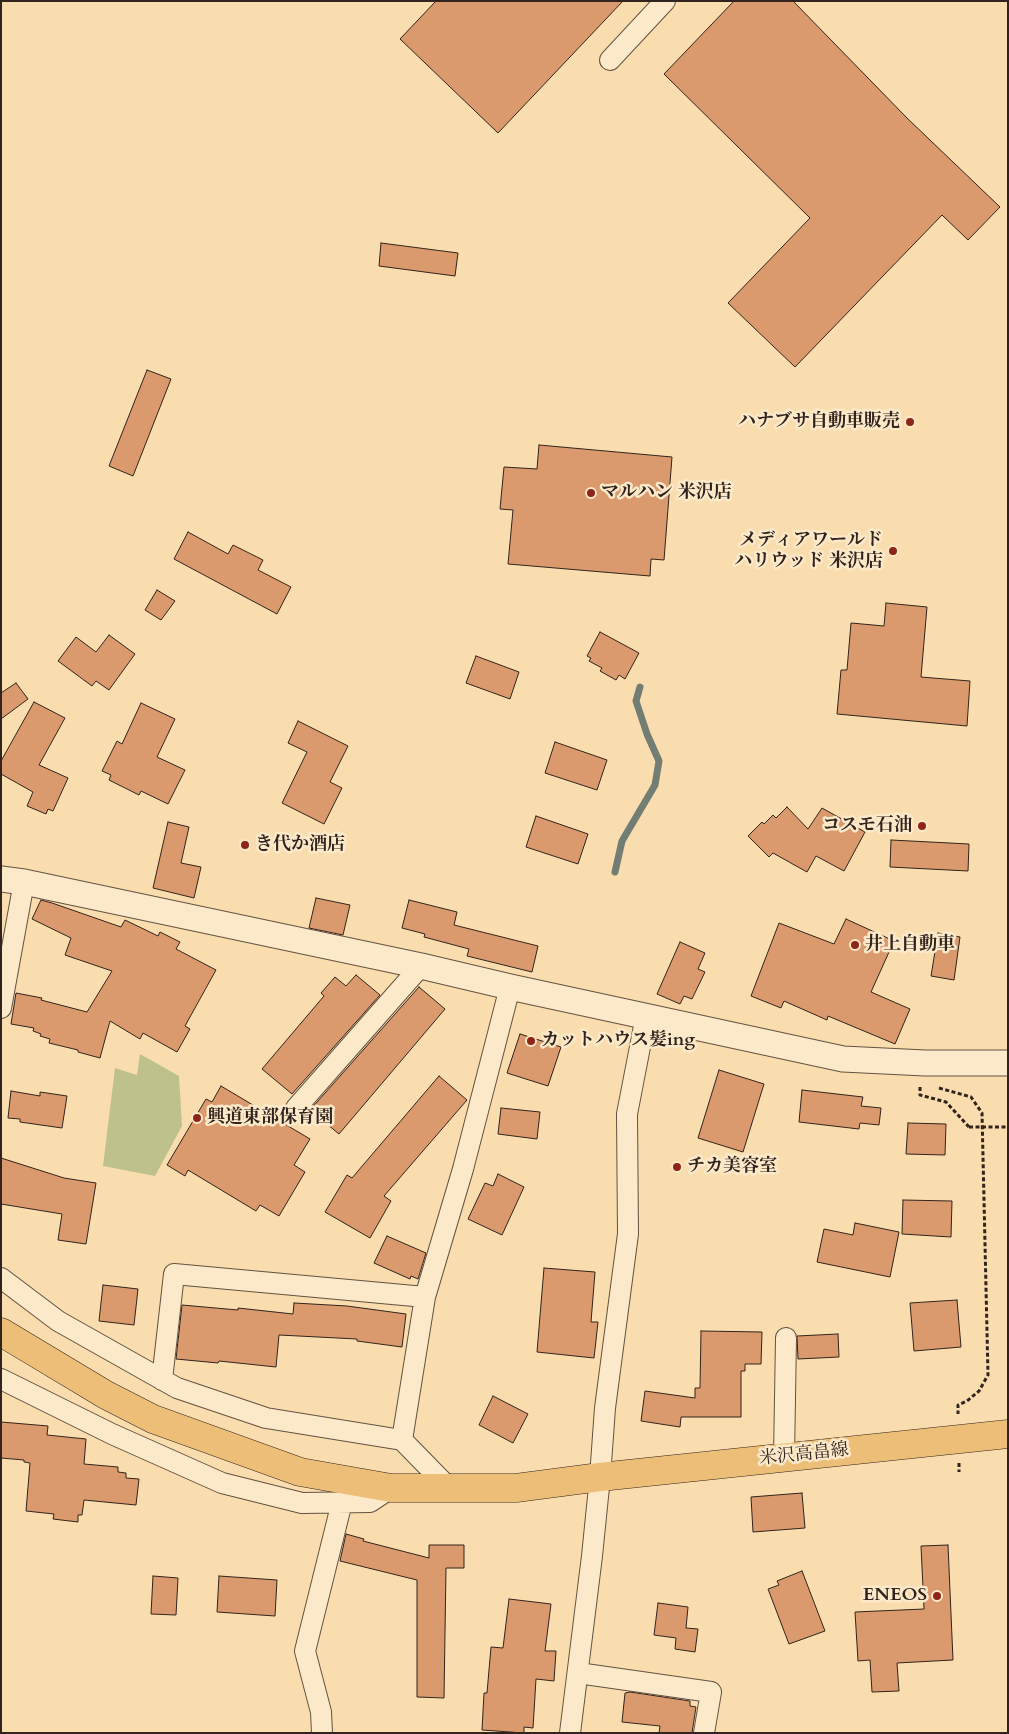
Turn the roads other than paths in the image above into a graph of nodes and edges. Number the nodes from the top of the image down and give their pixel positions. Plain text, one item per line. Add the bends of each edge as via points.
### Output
1 (665, 1) edge
2 (610, 60) dead end
3 (12, 880) edge
4 (421, 966) junction
5 (510, 987) junction
6 (1, 1008) edge
7 (646, 1016) junction
8 (1008, 1063) edge
9 (296, 1108) dead end
10 (1, 1278) edge
11 (425, 1297) junction
12 (1, 1332) edge
13 (786, 1338) dead end
14 (1, 1379) edge
15 (162, 1380) junction
16 (1008, 1434) edge
17 (402, 1440) junction
18 (784, 1458) junction
19 (600, 1477) junction
20 (448, 1487) junction
21 (392, 1488) junction
22 (342, 1502) junction
23 (578, 1672) junction
24 (322, 1733) edge
25 (570, 1733) edge
26 (704, 1733) edge

1 - 2 street
3 - 4 street
3 - 6 street
4 - 5 street
4 - 9 street
5 - 7 street
5 - 11 street via 463,1169
7 - 8 street via 843,1059
7 - 19 street via 627,1114 628,1234 605,1408
10 - 15 street via 58,1320
11 - 15 street via 174,1274
11 - 17 street
12 - 21 main road, 米沢高畠線 via 106,1395 152,1418 300,1472
13 - 18 street
14 - 22 street via 112,1434 222,1483 302,1503
15 - 17 street via 266,1418
16 - 18 main road, 米沢高畠線
17 - 20 street
18 - 19 main road, 米沢高畠線
19 - 20 main road, 米沢高畠線 via 516,1488
19 - 23 street
20 - 21 main road, 米沢高畠線
21 - 22 street via 370,1502
22 - 24 street via 305,1651 321,1712
23 - 25 street
23 - 26 street via 711,1692

